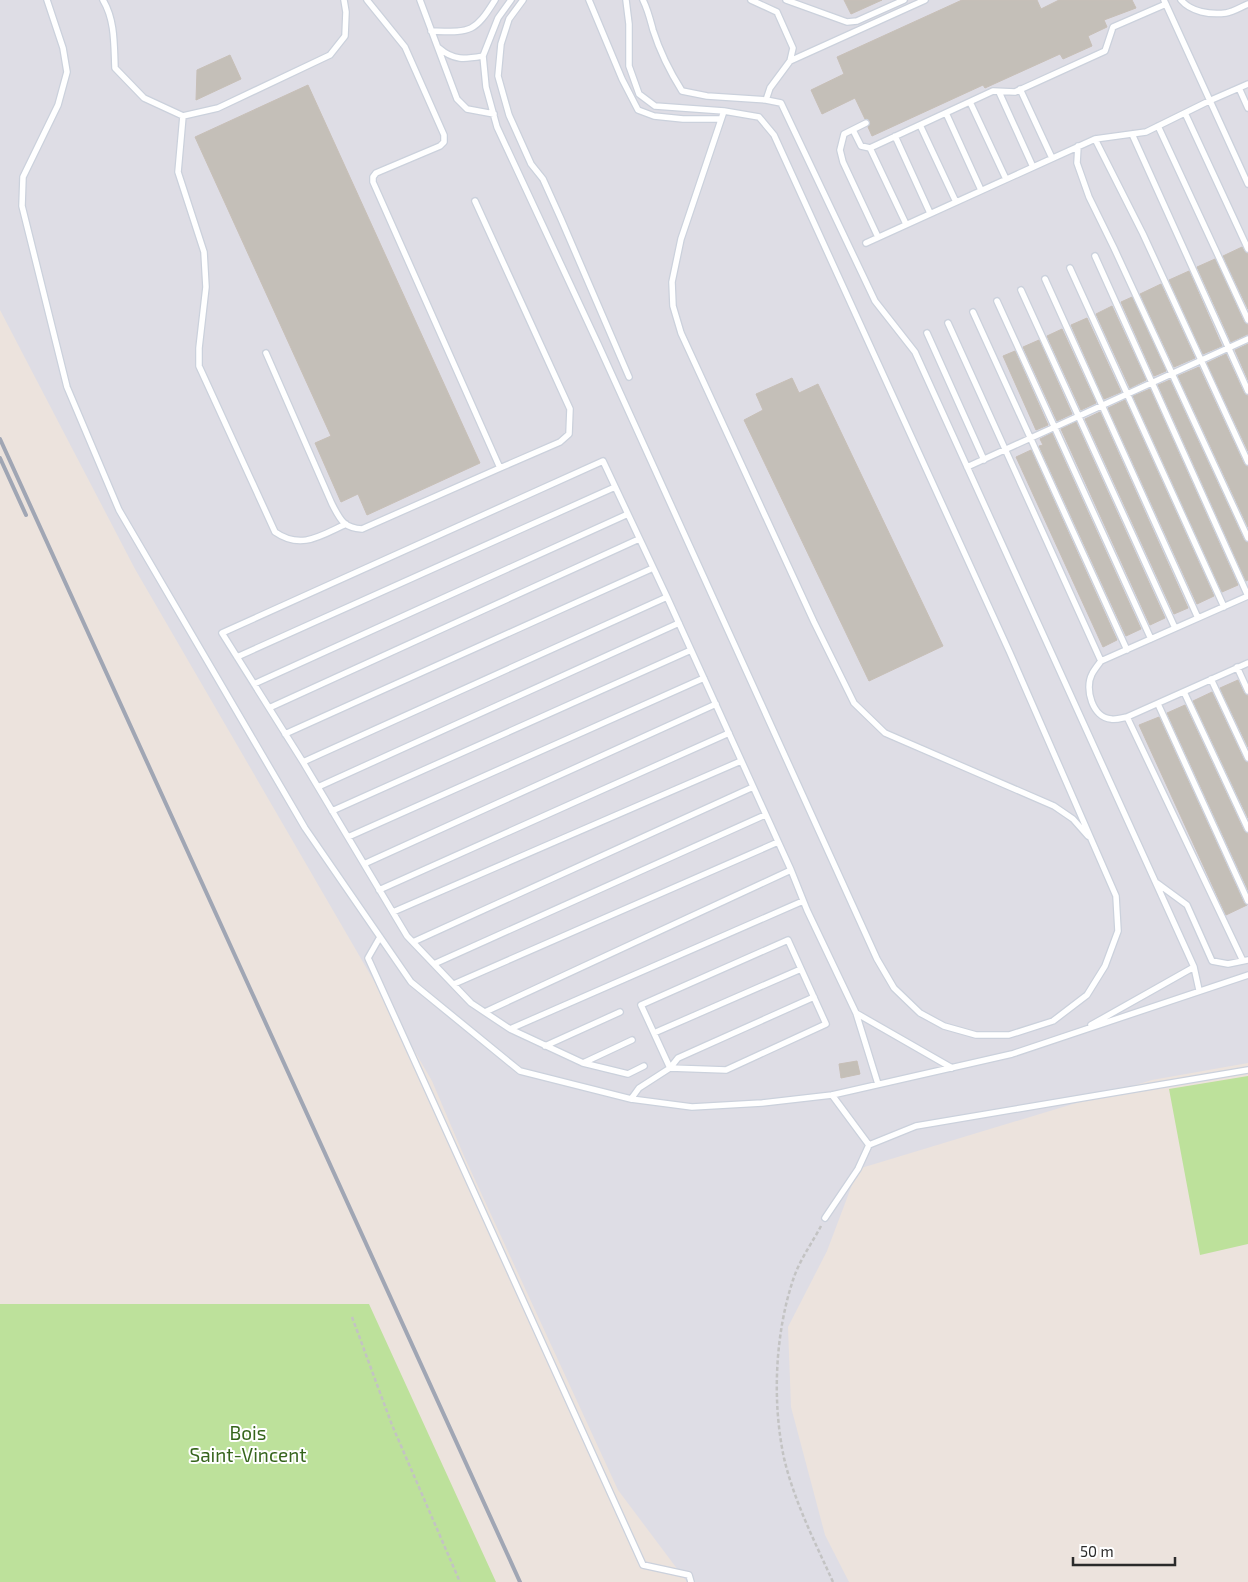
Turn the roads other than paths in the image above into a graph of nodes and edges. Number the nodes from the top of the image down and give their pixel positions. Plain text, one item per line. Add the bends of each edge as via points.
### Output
1 (47, 0) edge
2 (103, 0) edge
3 (344, 0) edge
4 (367, 0) edge
5 (420, 0) edge
6 (495, 0) edge
7 (511, 0) edge
8 (523, 0) edge
9 (589, 0) edge
10 (626, 0) edge
11 (643, 0) edge
12 (751, 0) edge
13 (786, 0) edge
14 (904, 0) edge
15 (925, 0) edge
16 (1181, 0) edge
17 (1165, 2) edge
18 (1248, 4) edge
19 (431, 31) junction
20 (437, 46) junction
21 (483, 56) junction
22 (790, 61) junction
23 (1248, 84) edge
24 (1239, 88) junction
25 (1020, 90) junction
26 (999, 92) junction
27 (766, 100) junction
28 (1209, 101) junction
29 (970, 102) junction
30 (1248, 108) edge
31 (724, 111) junction
32 (1185, 112) junction
33 (946, 113) junction
34 (494, 114) junction
35 (182, 116) junction
36 (721, 119) junction
37 (866, 123) dead end
38 (920, 125) junction
39 (1158, 126) junction
40 (853, 130) junction
41 (1132, 134) junction
42 (895, 136) junction
43 (1095, 139) junction
44 (1078, 146) junction
45 (870, 148) junction
46 (1052, 158) junction
47 (1033, 167) junction
48 (1006, 179) junction
49 (1248, 184) edge
50 (982, 190) junction
51 (475, 201) dead end
52 (956, 202) junction
53 (930, 213) junction
54 (906, 224) junction
55 (878, 237) junction
56 (866, 243) dead end
57 (1248, 249) edge
58 (1095, 256) dead end
59 (1070, 268) dead end
60 (1045, 279) dead end
61 (1021, 290) dead end
62 (997, 301) dead end
63 (973, 312) dead end
64 (1248, 320) edge
65 (948, 323) dead end
66 (927, 333) dead end
67 (1248, 339) edge
68 (1228, 348) junction
69 (266, 353) dead end
70 (1201, 360) junction
71 (1173, 373) junction
72 (628, 377) dead end
73 (1152, 383) junction
74 (1248, 391) edge
75 (1128, 394) junction
76 (1102, 406) junction
77 (1078, 417) junction
78 (1054, 428) junction
79 (1030, 439) junction
80 (1006, 450) junction
81 (984, 460) junction
82 (1248, 462) edge
83 (968, 467) junction
84 (500, 468) junction
85 (615, 487) junction
86 (628, 514) junction
87 (346, 524) junction
88 (1248, 538) edge
89 (639, 539) junction
90 (653, 568) junction
91 (1248, 596) edge
92 (667, 597) junction
93 (1224, 607) junction
94 (1198, 618) junction
95 (679, 622) junction
96 (1175, 628) junction
97 (1151, 639) junction
98 (691, 650) junction
99 (1127, 650) junction
100 (237, 656) junction
101 (1101, 661) junction
102 (1248, 663) edge
103 (1237, 667) junction
104 (704, 678) junction
105 (1211, 679) junction
106 (254, 684) junction
107 (1248, 691) edge
108 (1184, 692) junction
109 (716, 704) junction
110 (1158, 704) junction
111 (269, 708) junction
112 (1127, 717) junction
113 (285, 734) junction
114 (729, 734) junction
115 (1248, 758) edge
116 (741, 761) junction
117 (304, 762) junction
118 (318, 787) junction
119 (753, 787) junction
120 (332, 811) junction
121 (765, 815) junction
122 (1248, 829) edge
123 (348, 837) junction
124 (1093, 841) junction
125 (778, 842) junction
126 (364, 864) junction
127 (790, 870) junction
128 (1156, 883) junction
129 (379, 890) junction
130 (803, 900) junction
131 (1248, 901) edge
132 (393, 912) junction
133 (380, 937) junction
134 (413, 942) junction
135 (1245, 960) edge
136 (434, 964) junction
137 (1194, 967) junction
138 (801, 969) junction
139 (1248, 975) edge
140 (454, 984) junction
141 (1199, 990) junction
142 (814, 997) junction
143 (486, 1012) junction
144 (620, 1012) dead end
145 (856, 1013) junction
146 (510, 1029) junction
147 (654, 1033) junction
148 (1077, 1033) junction
149 (632, 1040) dead end
150 (546, 1046) junction
151 (583, 1063) junction
152 (644, 1066) dead end
153 (670, 1068) junction
154 (952, 1068) junction
155 (1248, 1070) edge
156 (878, 1084) junction
157 (832, 1095) junction
158 (632, 1099) junction
159 (869, 1145) junction
160 (825, 1218) road end
161 (691, 1582) edge

1 - 133 lane via 63,48 67,72 58,105 22,177 22,206 67,386 119,510 305,828
2 - 35 lane via 110,12 115,68 144,98
3 - 35 lane via 345,36 330,55 218,108
4 - 84 lane via 405,47 444,135 440,146 376,173 373,182
5 - 19 lane
6 - 19 lane via 484,18 471,30
7 - 21 lane via 498,18
8 - 72 lane via 509,19 501,44 498,76 509,115 531,164 543,179 554,203
9 - 36 lane via 638,110 654,116
10 - 31 lane via 629,66 639,94 655,106
11 - 27 lane via 669,70 682,91
12 - 22 lane via 777,12 793,48
13 - 14 lane via 847,22 857,22
15 - 22 lane
16 - 18 lane via 1201,12 1226,13
17 - 25 lane via 1113,27 1105,51
17 - 28 lane
19 - 20 lane
20 - 21 lane via 448,56 464,59
20 - 34 lane via 457,99 467,109
21 - 34 lane via 486,87
22 - 27 lane via 770,88
23 - 24 lane
24 - 28 lane
24 - 30 lane
25 - 26 lane
25 - 46 lane
26 - 29 lane via 993,91
26 - 47 lane
27 - 83 lane via 781,103 874,301 915,352
28 - 32 lane
28 - 49 lane
29 - 33 lane
29 - 48 lane
31 - 36 lane
31 - 124 lane via 759,117 774,135
32 - 39 lane
32 - 57 lane
33 - 38 lane
33 - 50 lane
34 - 124 lane via 497,127 878,960 894,988 920,1013 944,1026 976,1035 1009,1035 1053,1021 1087,995 1105,966 1118,931 1116,896
35 - 87 lane via 178,172 204,252 206,287 198,366 274,532 284,538 309,540
36 - 124 lane via 681,239 672,282 674,306 685,341 854,703 885,733 1054,806 1073,819
37 - 40 lane
38 - 42 lane
38 - 52 lane
39 - 41 lane
39 - 64 lane
40 - 45 lane via 861,146
40 - 55 lane via 844,134 840,150
41 - 43 lane
41 - 68 lane
42 - 45 lane
42 - 53 lane
43 - 44 lane
43 - 70 lane
44 - 46 lane
44 - 71 lane via 1077,163 1089,197
45 - 54 lane
46 - 47 lane
47 - 48 lane
48 - 50 lane
50 - 52 lane
51 - 84 lane via 570,409 568,434 560,442
52 - 53 lane
53 - 54 lane
54 - 55 lane
55 - 56 lane
58 - 73 lane
59 - 75 lane
60 - 76 lane
61 - 77 lane
62 - 78 lane
63 - 79 lane
65 - 80 lane
66 - 81 lane
67 - 68 lane
68 - 70 lane
68 - 74 lane
69 - 87 lane via 332,504
70 - 71 lane
70 - 82 lane
71 - 73 lane
71 - 88 lane
73 - 75 lane
73 - 91 lane
75 - 76 lane
75 - 93 lane
76 - 77 lane
76 - 94 lane
77 - 78 lane
77 - 96 lane
78 - 79 lane
78 - 97 lane
79 - 80 lane
79 - 99 lane
80 - 81 lane
80 - 101 lane
81 - 83 lane
83 - 128 lane
84 - 87 lane via 362,529 350,528
85 - 86 lane
85 - 100 lane
85 - 100 lane via 603,461 222,633
86 - 89 lane
86 - 106 lane
89 - 90 lane
89 - 111 lane
90 - 92 lane
90 - 113 lane
91 - 93 lane
92 - 95 lane
92 - 117 lane
93 - 94 lane
94 - 96 lane
95 - 98 lane
95 - 118 lane
96 - 97 lane
97 - 99 lane
98 - 104 lane
98 - 120 lane
99 - 101 lane
100 - 106 lane
101 - 112 lane via 1091,675 1089,693 1092,703 1101,716 1111,719
102 - 103 lane
103 - 105 lane
103 - 107 lane
104 - 109 lane
104 - 123 lane
105 - 108 lane
105 - 115 lane
106 - 111 lane
108 - 110 lane
108 - 122 lane
109 - 114 lane
109 - 126 lane
110 - 112 lane
110 - 131 lane
111 - 113 lane
112 - 135 lane
113 - 117 lane
114 - 116 lane
114 - 129 lane
116 - 119 lane
116 - 132 lane
117 - 118 lane
118 - 120 lane
119 - 121 lane
119 - 134 lane
120 - 123 lane
121 - 125 lane
121 - 136 lane
123 - 126 lane
125 - 127 lane
125 - 140 lane
126 - 129 lane
127 - 130 lane
127 - 143 lane
128 - 135 lane via 1187,905 1212,961 1228,964
128 - 137 lane
129 - 132 lane
130 - 145 lane
130 - 146 lane
132 - 134 lane
133 - 158 lane via 411,982 520,1071
133 - 161 lane via 368,958 644,1566 689,1575
134 - 136 lane
136 - 140 lane
137 - 141 lane
137 - 148 lane
138 - 142 lane
138 - 147 lane
138 - 147 lane via 788,940 641,1005
139 - 141 lane
140 - 143 lane
141 - 148 lane
142 - 153 lane via 678,1058
142 - 153 lane via 826,1024 726,1070
143 - 146 lane
144 - 150 lane
145 - 154 lane
145 - 156 lane
146 - 150 lane
147 - 153 lane
148 - 154 lane via 1012,1054
149 - 151 lane
150 - 151 lane
151 - 152 lane via 628,1074
153 - 158 lane via 639,1088
154 - 156 lane
155 - 159 lane via 916,1126
156 - 157 lane
157 - 158 lane via 692,1107
157 - 159 lane
159 - 160 lane via 858,1169

